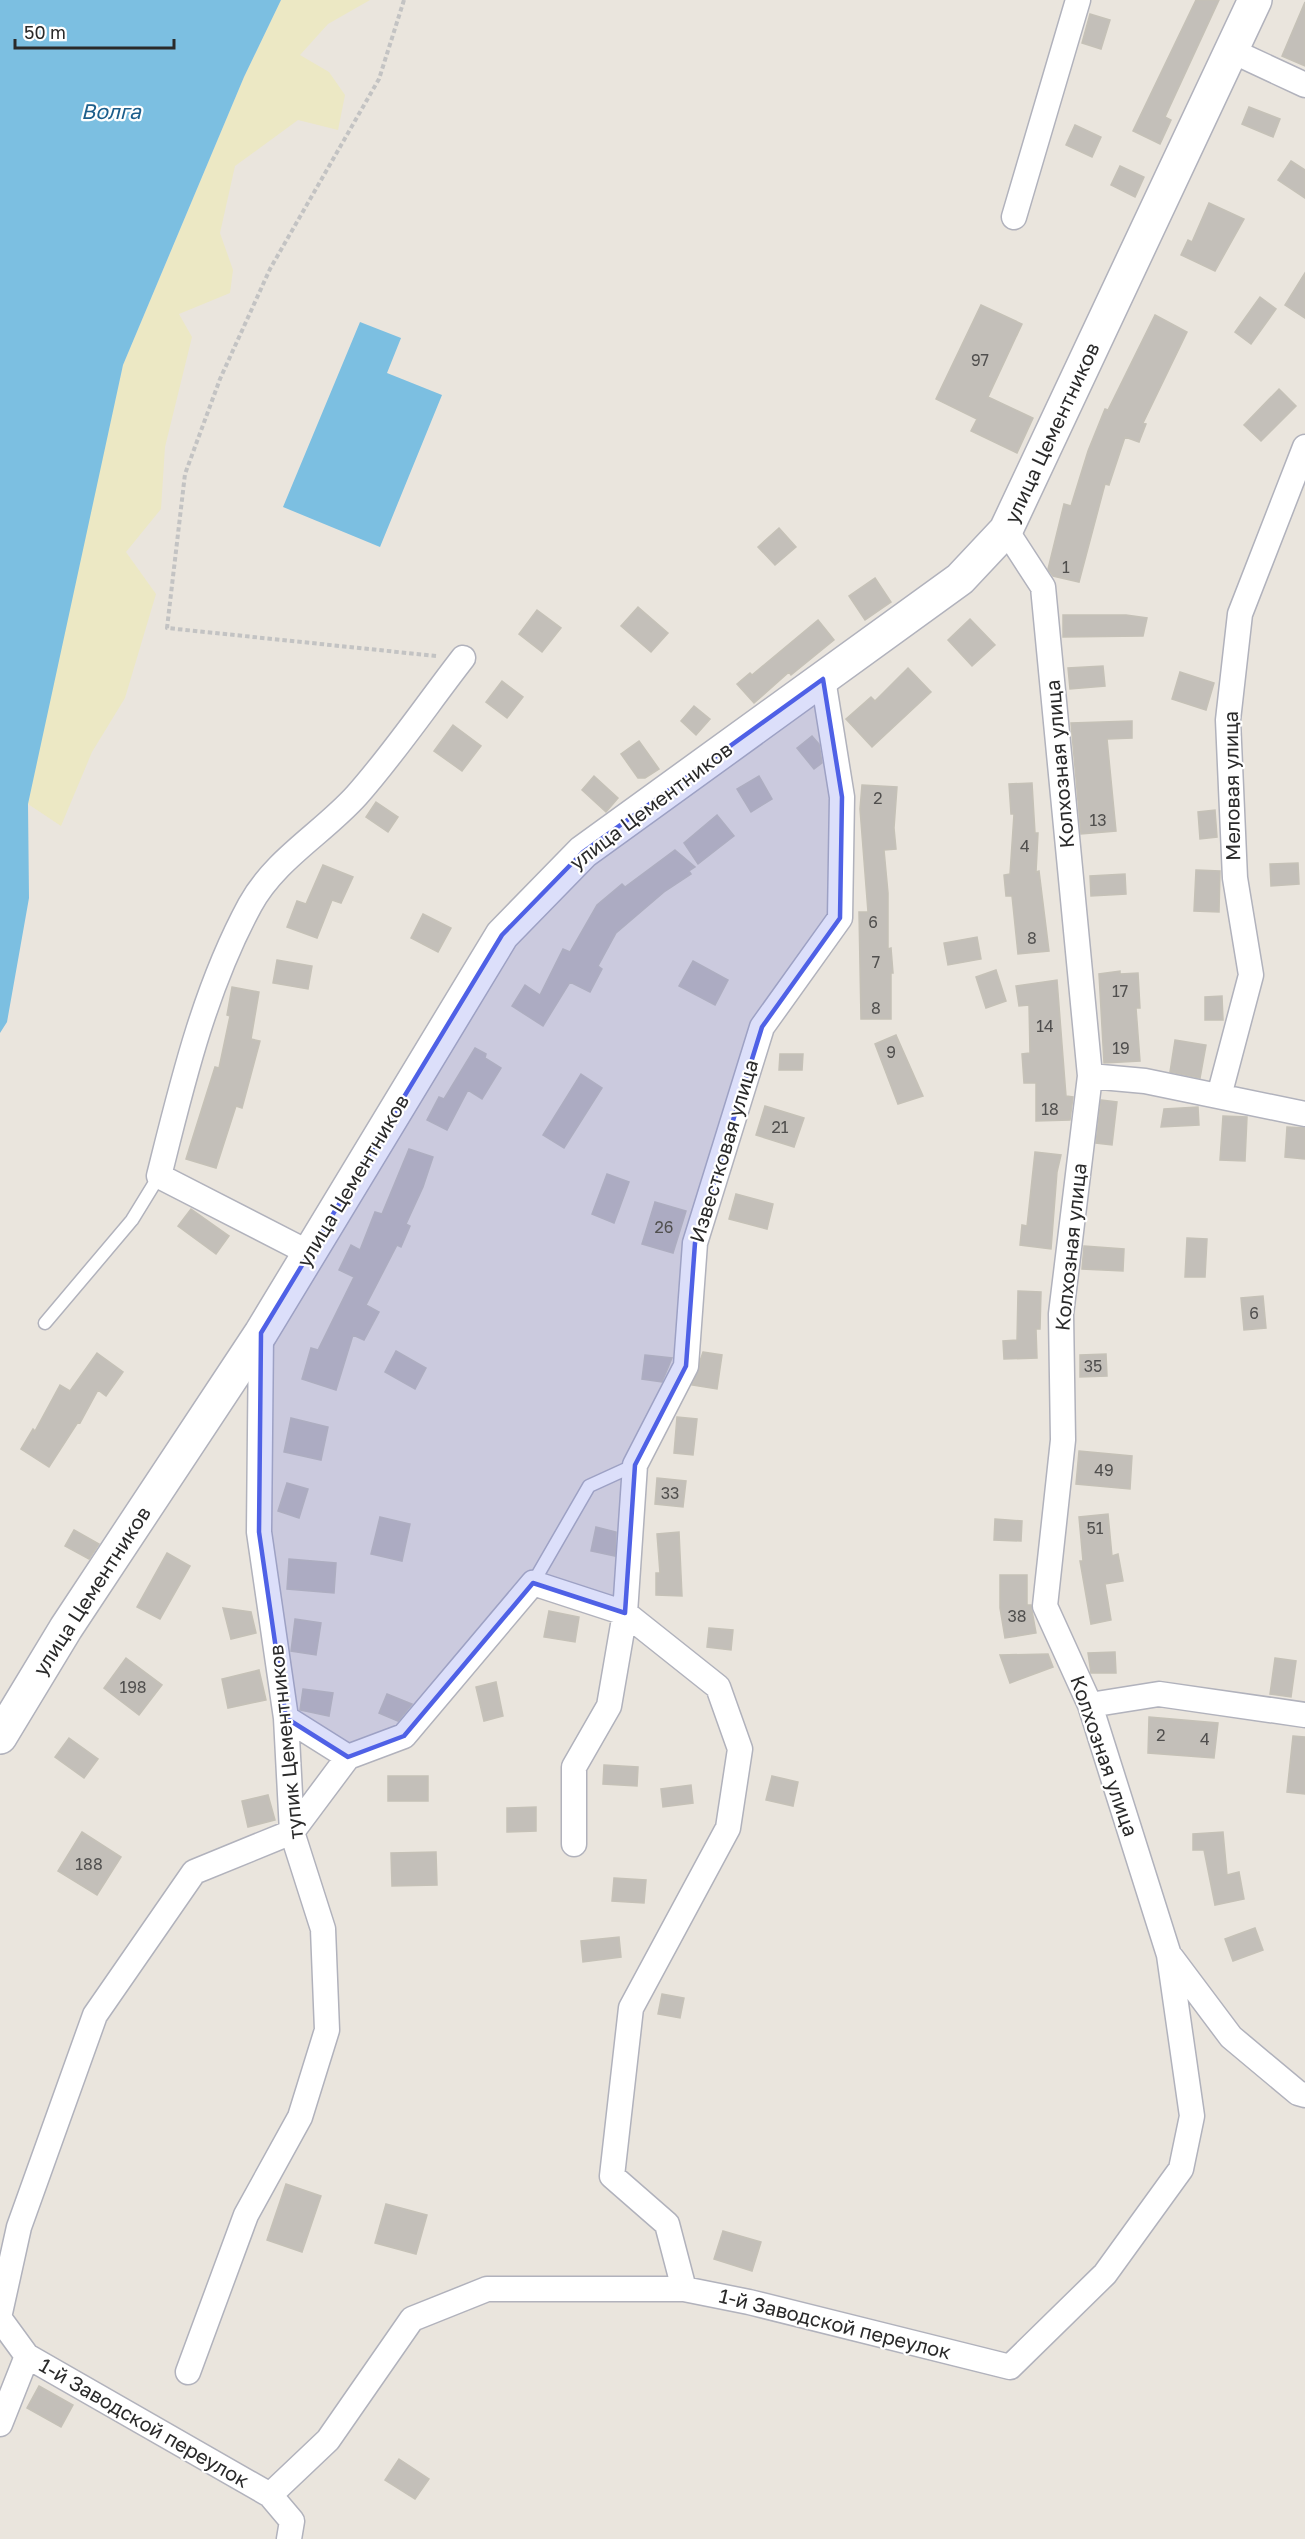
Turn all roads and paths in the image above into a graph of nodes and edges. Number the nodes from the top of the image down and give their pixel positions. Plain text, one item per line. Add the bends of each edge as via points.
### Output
1 (404, 0) edge
2 (1078, 0) edge
3 (1255, 0) edge
4 (1230, 50) junction
5 (1305, 86) edge
6 (1014, 217) dead end
7 (1305, 447) edge
8 (1298, 487) edge
9 (1006, 530) junction
10 (463, 658) joint
11 (823, 679) junction
12 (1090, 1076) junction
13 (1219, 1096) junction
14 (1305, 1114) edge
15 (159, 1176) junction
16 (309, 1253) junction
17 (45, 1323) dead end
18 (261, 1333) junction
19 (635, 1466) junction
20 (533, 1583) junction
21 (625, 1613) junction
22 (1090, 1705) junction
23 (1305, 1715) edge
24 (286, 1718) junction
25 (0, 1737) edge
26 (348, 1757) junction
27 (292, 1832) junction
28 (574, 1844) dead end
29 (1169, 1955) junction
30 (1305, 2095) edge
31 (684, 2289) junction
32 (0, 2313) edge
33 (0, 2319) edge
34 (27, 2356) junction
35 (189, 2372) dead end
36 (0, 2424) edge
37 (270, 2495) junction
38 (289, 2539) edge

1 - 10 path via 379,79 270,269 220,379 185,474 166,628
2 - 6 street
3 - 4 street, улица Цементников
4 - 5 street
4 - 9 street, улица Цементников
7 - 8 street, Меловая улица
8 - 13 street, Меловая улица via 1240,614 1228,720 1234,878 1251,975
9 - 11 street, улица Цементников via 960,579
9 - 12 street, Колхозная улица via 1043,587
10 - 15 street via 356,795 282,863 250,904 204,1008
11 - 16 street, улица Цементников via 584,852 502,935
11 - 19 street, Известковая улица via 842,797 840,918 762,1027 695,1243 686,1366
12 - 13 street via 1145,1081
12 - 22 street, Колхозная улица via 1061,1314 1062,1440 1045,1606
13 - 14 street
15 - 16 street
15 - 17 lane via 132,1220
16 - 18 street, улица Цементников
18 - 24 street, тупик Цементников via 259,1532
18 - 25 street, улица Цементников via 66,1628
19 - 20 lane via 589,1486
19 - 21 street, Известковая улица
20 - 21 street
20 - 26 street via 404,1736
21 - 28 street, Известковая улица via 609,1706 574,1767
21 - 31 street via 718,1687 740,1749 728,1828 632,2008 612,2176 667,2224
22 - 23 street via 1159,1694
22 - 29 street, Колхозная улица
24 - 26 street
24 - 27 street, тупик Цементников
26 - 27 street
27 - 32 street via 194,1872 95,2015 19,2227
27 - 35 street, тупик Цементников via 323,1929 327,2030 300,2117 246,2216
29 - 30 street via 1231,2037
29 - 31 street, 1-й Заводской переулок via 1192,2116 1181,2169 1105,2274 1010,2367
31 - 37 street, 1-й Заводской переулок via 487,2289 412,2319 328,2440
33 - 34 street, 1-й Заводской переулок
34 - 36 street
34 - 37 street, 1-й Заводской переулок
37 - 38 street, 1-й Заводской переулок via 292,2521

